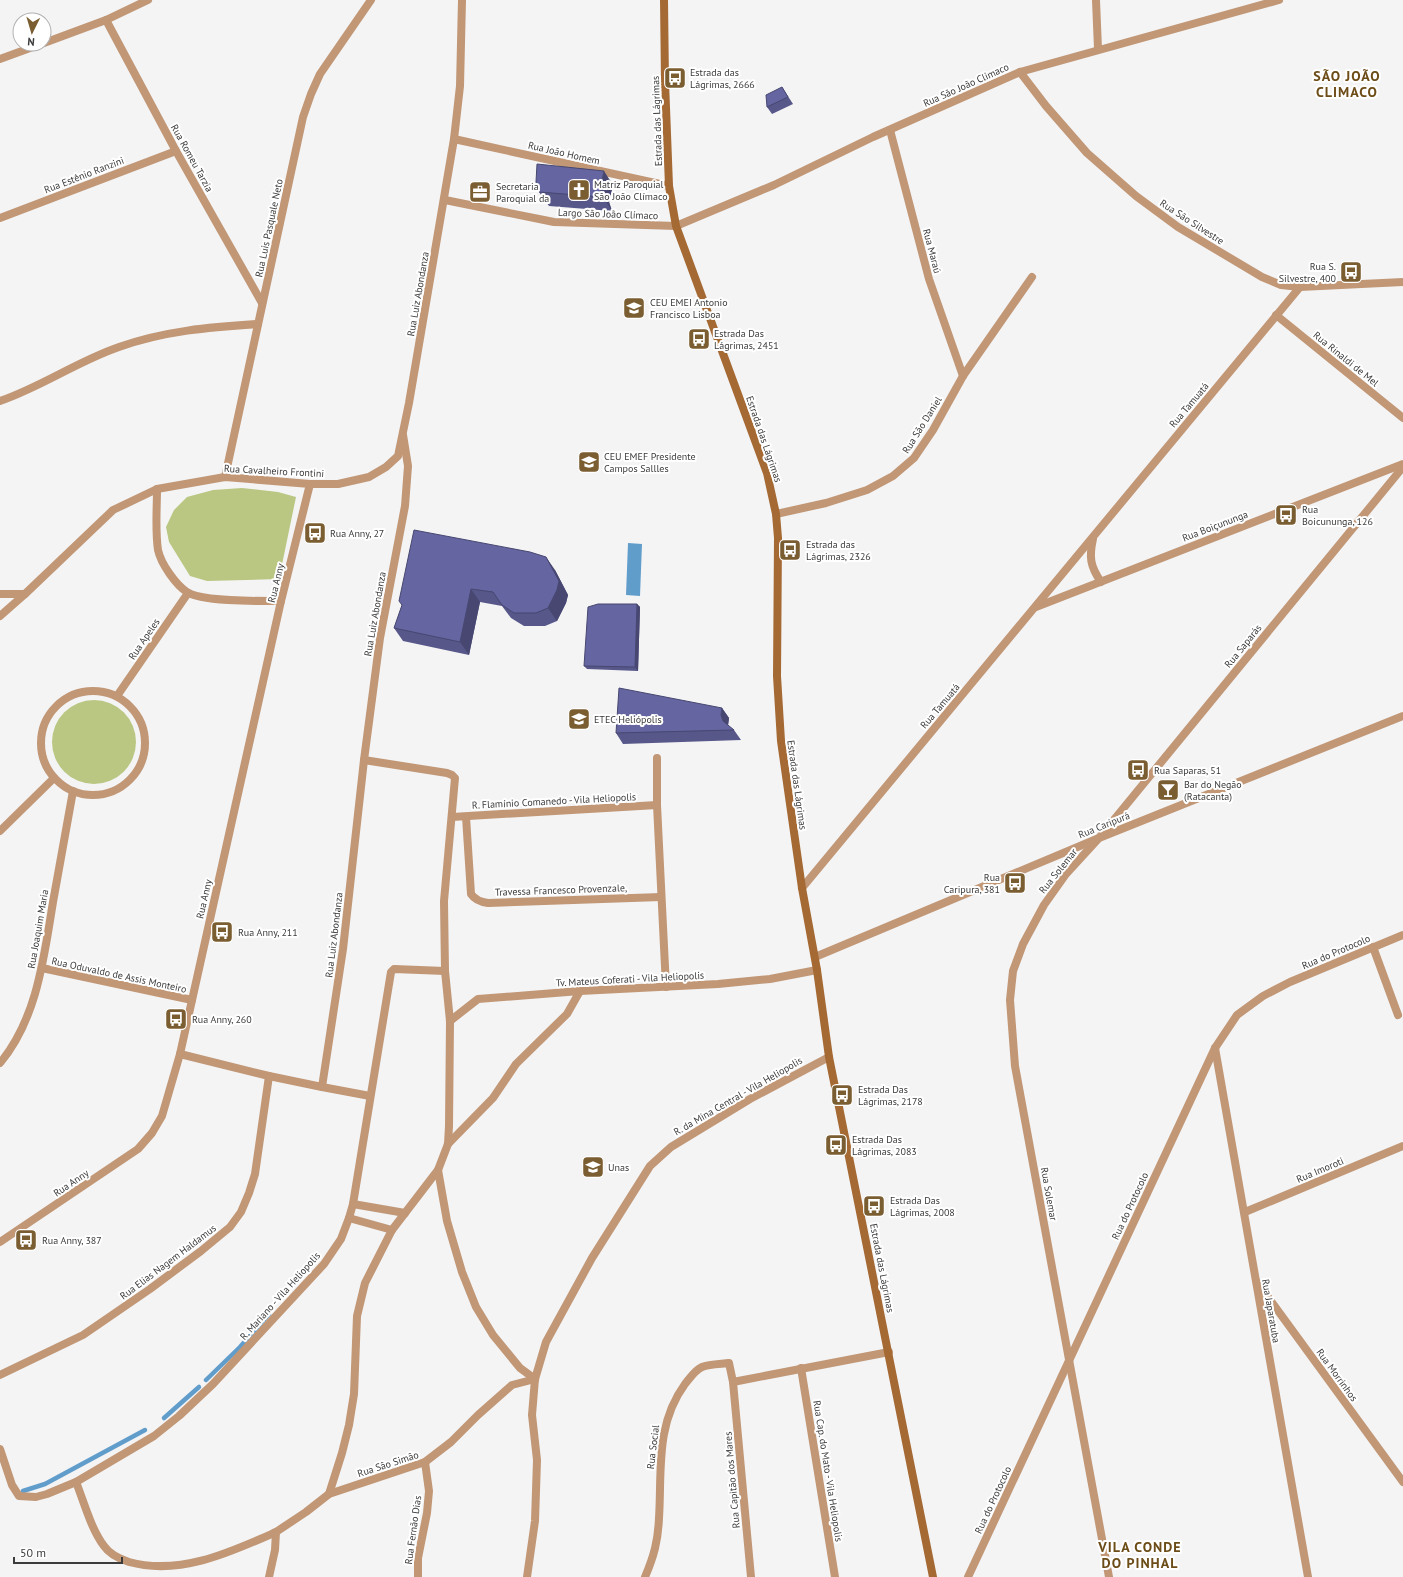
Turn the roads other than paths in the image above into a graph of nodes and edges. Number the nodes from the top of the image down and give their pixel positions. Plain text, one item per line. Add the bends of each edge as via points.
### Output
1 (148, 0) edge
2 (371, 0) edge
3 (462, 0) edge
4 (664, 0) edge
5 (1096, 0) edge
6 (1279, 0) edge
7 (106, 20) junction
8 (52, 40) edge
9 (1098, 49) junction
10 (19, 52) edge
11 (0, 59) edge
12 (1020, 72) junction
13 (890, 130) junction
14 (454, 139) junction
15 (176, 150) junction
16 (669, 186) junction
17 (445, 200) junction
18 (0, 218) edge
19 (676, 226) junction
20 (1032, 277) dead end
21 (1403, 282) edge
22 (1300, 287) junction
23 (262, 303) junction
24 (1276, 315) junction
25 (258, 324) junction
26 (963, 376) junction
27 (0, 402) edge
28 (1403, 418) edge
29 (403, 434) junction
30 (1403, 466) edge
31 (225, 477) junction
32 (310, 484) junction
33 (157, 489) junction
34 (776, 514) junction
35 (1094, 536) junction
36 (1101, 582) junction
37 (188, 593) junction
38 (0, 594) edge
39 (25, 594) junction
40 (281, 601) junction
41 (1035, 607) junction
42 (0, 616) edge
43 (117, 696) junction
44 (1403, 716) edge
45 (657, 758) dead end
46 (364, 760) junction
47 (54, 778) junction
48 (73, 790) junction
49 (657, 805) junction
50 (452, 817) junction
51 (466, 817) junction
52 (0, 831) edge
53 (1099, 838) junction
54 (802, 888) junction
55 (661, 897) junction
56 (1403, 935) edge
57 (1373, 947) junction
58 (815, 957) junction
59 (42, 968) junction
60 (817, 970) junction
61 (445, 971) junction
62 (666, 987) junction
63 (580, 991) junction
64 (192, 1000) junction
65 (1398, 1015) dead end
66 (450, 1021) junction
67 (1215, 1048) junction
68 (180, 1054) junction
69 (828, 1057) junction
70 (0, 1063) edge
71 (269, 1076) junction
72 (322, 1087) junction
73 (370, 1096) junction
74 (448, 1144) junction
75 (1403, 1146) edge
76 (438, 1170) junction
77 (352, 1204) junction
78 (405, 1212) junction
79 (1245, 1212) junction
80 (349, 1218) junction
81 (392, 1230) junction
82 (0, 1242) edge
83 (1255, 1280) junction
84 (889, 1352) junction
85 (1069, 1360) junction
86 (802, 1368) junction
87 (0, 1375) edge
88 (535, 1379) junction
89 (733, 1382) junction
90 (0, 1449) edge
91 (425, 1462) junction
92 (76, 1482) junction
93 (1403, 1482) edge
94 (329, 1494) junction
95 (276, 1532) junction
96 (269, 1577) edge
97 (418, 1577) edge
98 (527, 1577) edge
99 (645, 1577) edge
100 (751, 1577) edge
101 (834, 1577) edge
102 (933, 1577) edge
103 (968, 1577) edge
104 (1109, 1577) edge
105 (1308, 1577) edge

1 - 7 street
2 - 23 street, Rua Luis Pasquale Neto via 320,74 311,94 303,117
3 - 14 street, Rua Luiz Abondanza via 460,86
4 - 16 main road, Estrada das Lágrimas
5 - 9 street
6 - 9 street, Rua São João Climaco
7 - 8 street
7 - 15 street, Rua Romeu Tarzia
9 - 12 street, Rua São João Climaco
10 - 11 street
12 - 13 street, Rua São João Climaco
12 - 22 street, Rua São Silvestre via 1087,153 1136,196 1178,227 1262,277 1281,285
13 - 19 street, Rua São João Climaco via 774,185
13 - 26 street, Rua Maraú via 929,279
14 - 16 street, Rua João Homem
14 - 17 street, Rua Luiz Abondanza
15 - 18 street, Rua Estênio Ranzini
15 - 23 street, Rua Romeu Tarzia
16 - 19 main road, Estrada das Lágrimas
17 - 19 street, Largo São João Clímaco via 554,222
17 - 29 street, Rua Luiz Abondanza
19 - 34 main road, Estrada das Lágrimas via 767,473
20 - 26 street, Rua São Daniel
21 - 22 street, Rua São Silvestre
22 - 24 street, Rua Tamuatá
23 - 25 street, Rua Luis Pasquale Neto
24 - 28 street, Rua Rinaldi de Mel
24 - 35 street, Rua Tamuatá
25 - 27 street via 165,334 118,347
25 - 31 street, Rua Luis Pasquale Neto
26 - 34 street, Rua São Daniel via 914,458 892,476 867,490
29 - 32 street, Rua Cavalheiro Frontini via 398,456 369,477 338,484
29 - 46 street, Rua Luiz Abondanza via 408,466 407,492 380,638
30 - 36 street, Rua Boiçununga
30 - 53 street, Rua Saparás
31 - 32 street, Rua Cavalheiro Frontini
31 - 33 street, Rua Cavalheiro Frontini
32 - 40 street, Rua Anny
33 - 37 street via 158,551 168,573
33 - 39 street, Rua Cavalheiro Frontini via 114,510
34 - 54 main road, Estrada das Lágrimas via 777,676 781,741
35 - 36 street, Rua Tamuatá via 1091,563
35 - 41 street, Rua Tamuatá
36 - 41 street, Rua Boiçununga
37 - 40 street via 210,599
37 - 43 street, Rua Apeles
38 - 39 street
39 - 42 street, Rua Cavalheiro Frontini
40 - 64 street, Rua Anny
41 - 54 street, Rua Tamuatá
43 - 47 street via 85,691 70,696 57,705 47,718 41,733 41,749 45,764
43 - 48 street via 131,707 141,722 145,739 143,756 136,772 123,785 108,792 90,794
44 - 53 street, Rua Caripurá
45 - 49 street
46 - 50 street via 452,775 455,778
46 - 72 street, Rua Luiz Abondanza via 343,950
47 - 48 street
47 - 52 street
48 - 59 street, Rua Joaquim Maria
49 - 51 street, R. Flamínio Comanedo - Vila Heliopolis
49 - 55 street
50 - 51 street, R. Flamínio Comanedo - Vila Heliopolis
50 - 61 street via 444,901
51 - 55 street, Travessa Francesco Provenzale, via 471,894 476,900 488,903
53 - 58 street, Rua Caripurá
53 - 85 street, Rua Solemar via 1066,874 1044,905 1020,950 1013,970 1010,1000 1015,1066
54 - 58 main road, Estrada das Lágrimas
55 - 62 street
56 - 57 street, Rua do Protocolo
57 - 65 street
57 - 67 street, Rua do Protocolo via 1262,996 1237,1015
58 - 60 main road, Estrada das Lágrimas
59 - 64 street, Rua Oduvaldo de Assis Monteiro
59 - 70 street, Rua Joaquim Maria via 22,1029
60 - 62 street, Tv. Mateus Coferati - Vila Heliopolis via 770,979
60 - 69 main road, Estrada das Lágrimas
61 - 66 street
61 - 73 street, R. Mariano - Vila Heliopolis via 394,969 391,972
62 - 63 street, Tv. Mateus Coferati - Vila Heliopolis
63 - 66 street, Tv. Mateus Coferati - Vila Heliopolis via 478,999
63 - 74 street via 567,1014 516,1064 493,1098
64 - 68 street, Rua Anny
66 - 74 street
67 - 79 street, Rua Japaratuba
67 - 85 street, Rua do Protocolo
68 - 71 street
68 - 82 street, Rua Anny via 162,1116 138,1149
69 - 84 main road, Estrada das Lágrimas
69 - 88 street, R. da Mina Central - Vila Heliopolis via 706,1125 671,1147 650,1166 592,1258 546,1342
71 - 72 street
71 - 87 street, Rua Elias Nagem Haldamus via 255,1174 241,1212 230,1227 120,1311 89,1331
72 - 73 street
73 - 77 street, R. Mariano - Vila Heliopolis
74 - 76 street
75 - 79 street, Rua Imoroti
76 - 78 street
76 - 88 street via 460,1265 476,1307 493,1335 520,1368
77 - 78 street
77 - 80 street, R. Mariano - Vila Heliopolis
78 - 81 street
79 - 83 street, Rua Japaratuba
80 - 81 street
80 - 92 street, R. Mariano - Vila Heliopolis via 341,1240 324,1264 213,1384 154,1436
81 - 94 street via 371,1270 360,1300 354,1394 342,1453
83 - 93 street, Rua Morrinhos
83 - 105 street, Rua Japaratuba
84 - 86 street
84 - 102 main road, Estrada das Lágrimas
85 - 103 street, Rua do Protocolo
85 - 104 street, Rua Solemar
86 - 89 street
86 - 101 street, Rua Cap. do Mato - Vila Heliopolis
88 - 91 street, Rua São Simão via 512,1385 451,1442
88 - 98 street, R. da Mina Central - Vila Heliopolis via 532,1415 537,1460 534,1521
89 - 99 street, Rua Social via 729,1363 703,1367 676,1396 663,1437 657,1540 654,1557
89 - 100 street, Rua Capitão dos Mares
90 - 92 street, R. Mariano - Vila Heliopolis via 12,1485 19,1497 36,1497
91 - 94 street, Rua São Simão
91 - 97 street, Rua Fernão Dias via 429,1491 418,1558
92 - 95 street, Rua São Simão via 96,1534 104,1546 111,1554 138,1564 185,1564 213,1557
94 - 95 street, Rua São Simão
95 - 96 street

